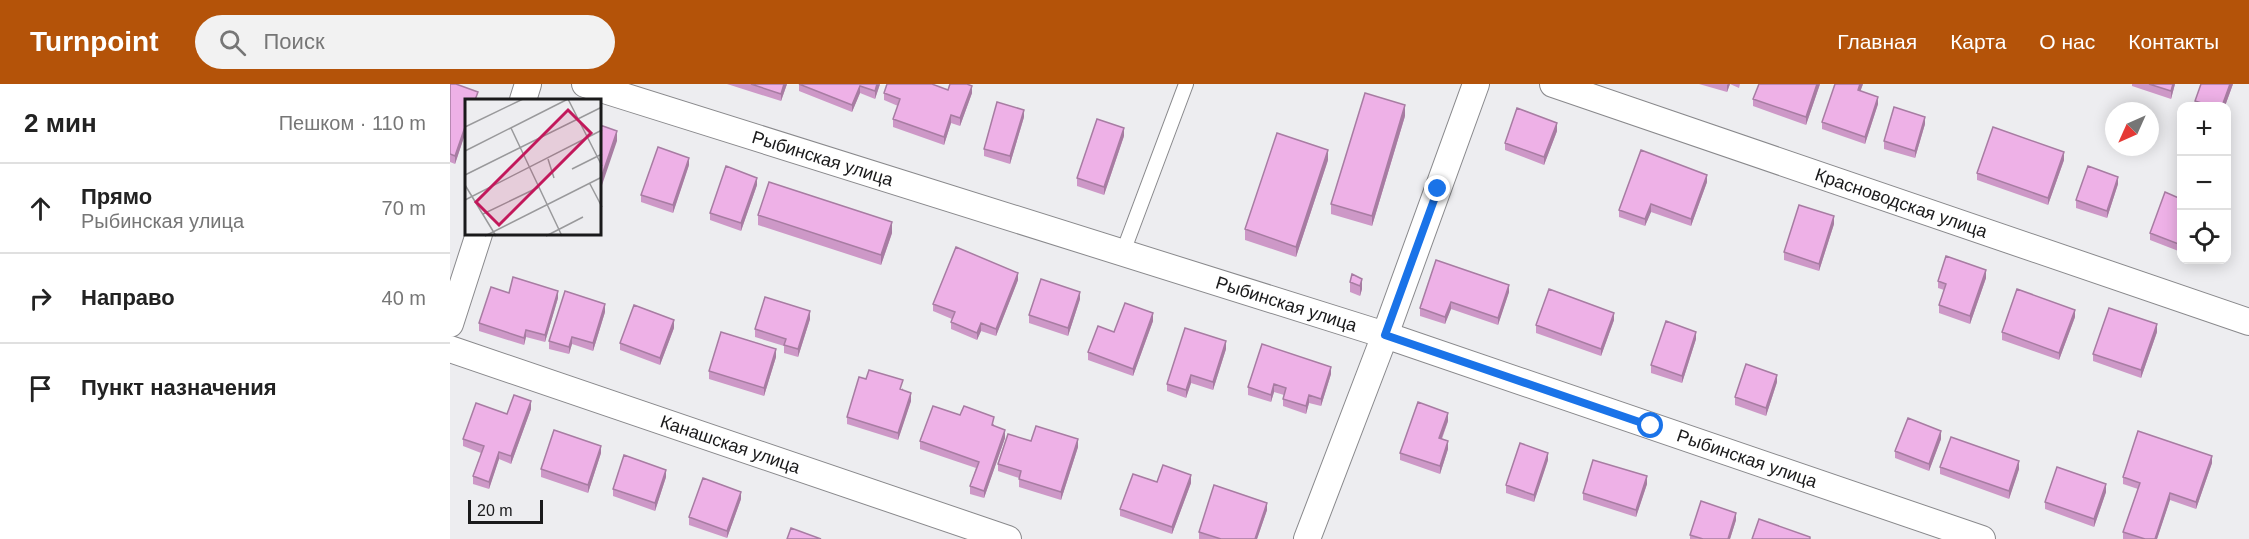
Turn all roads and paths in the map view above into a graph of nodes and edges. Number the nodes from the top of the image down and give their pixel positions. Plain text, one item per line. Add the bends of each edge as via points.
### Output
1 (528, 84) edge
2 (585, 84) edge
3 (1186, 84) edge
4 (1476, 84) edge
5 (1553, 84) edge
6 (523, 99) edge
7 (478, 236) edge
8 (1122, 252) junction
9 (2249, 322) edge
10 (450, 324) edge
11 (1385, 335) junction
12 (450, 349) edge
13 (1008, 539) edge
14 (1308, 539) edge
15 (1982, 539) edge

1 - 6 street
2 - 8 street, Рыбинская улица
3 - 8 lane
4 - 11 street
5 - 9 street, Красноводская улица
7 - 10 street
8 - 11 street, Рыбинская улица
11 - 14 street
11 - 15 street, Рыбинская улица
12 - 13 street, Канашская улица

